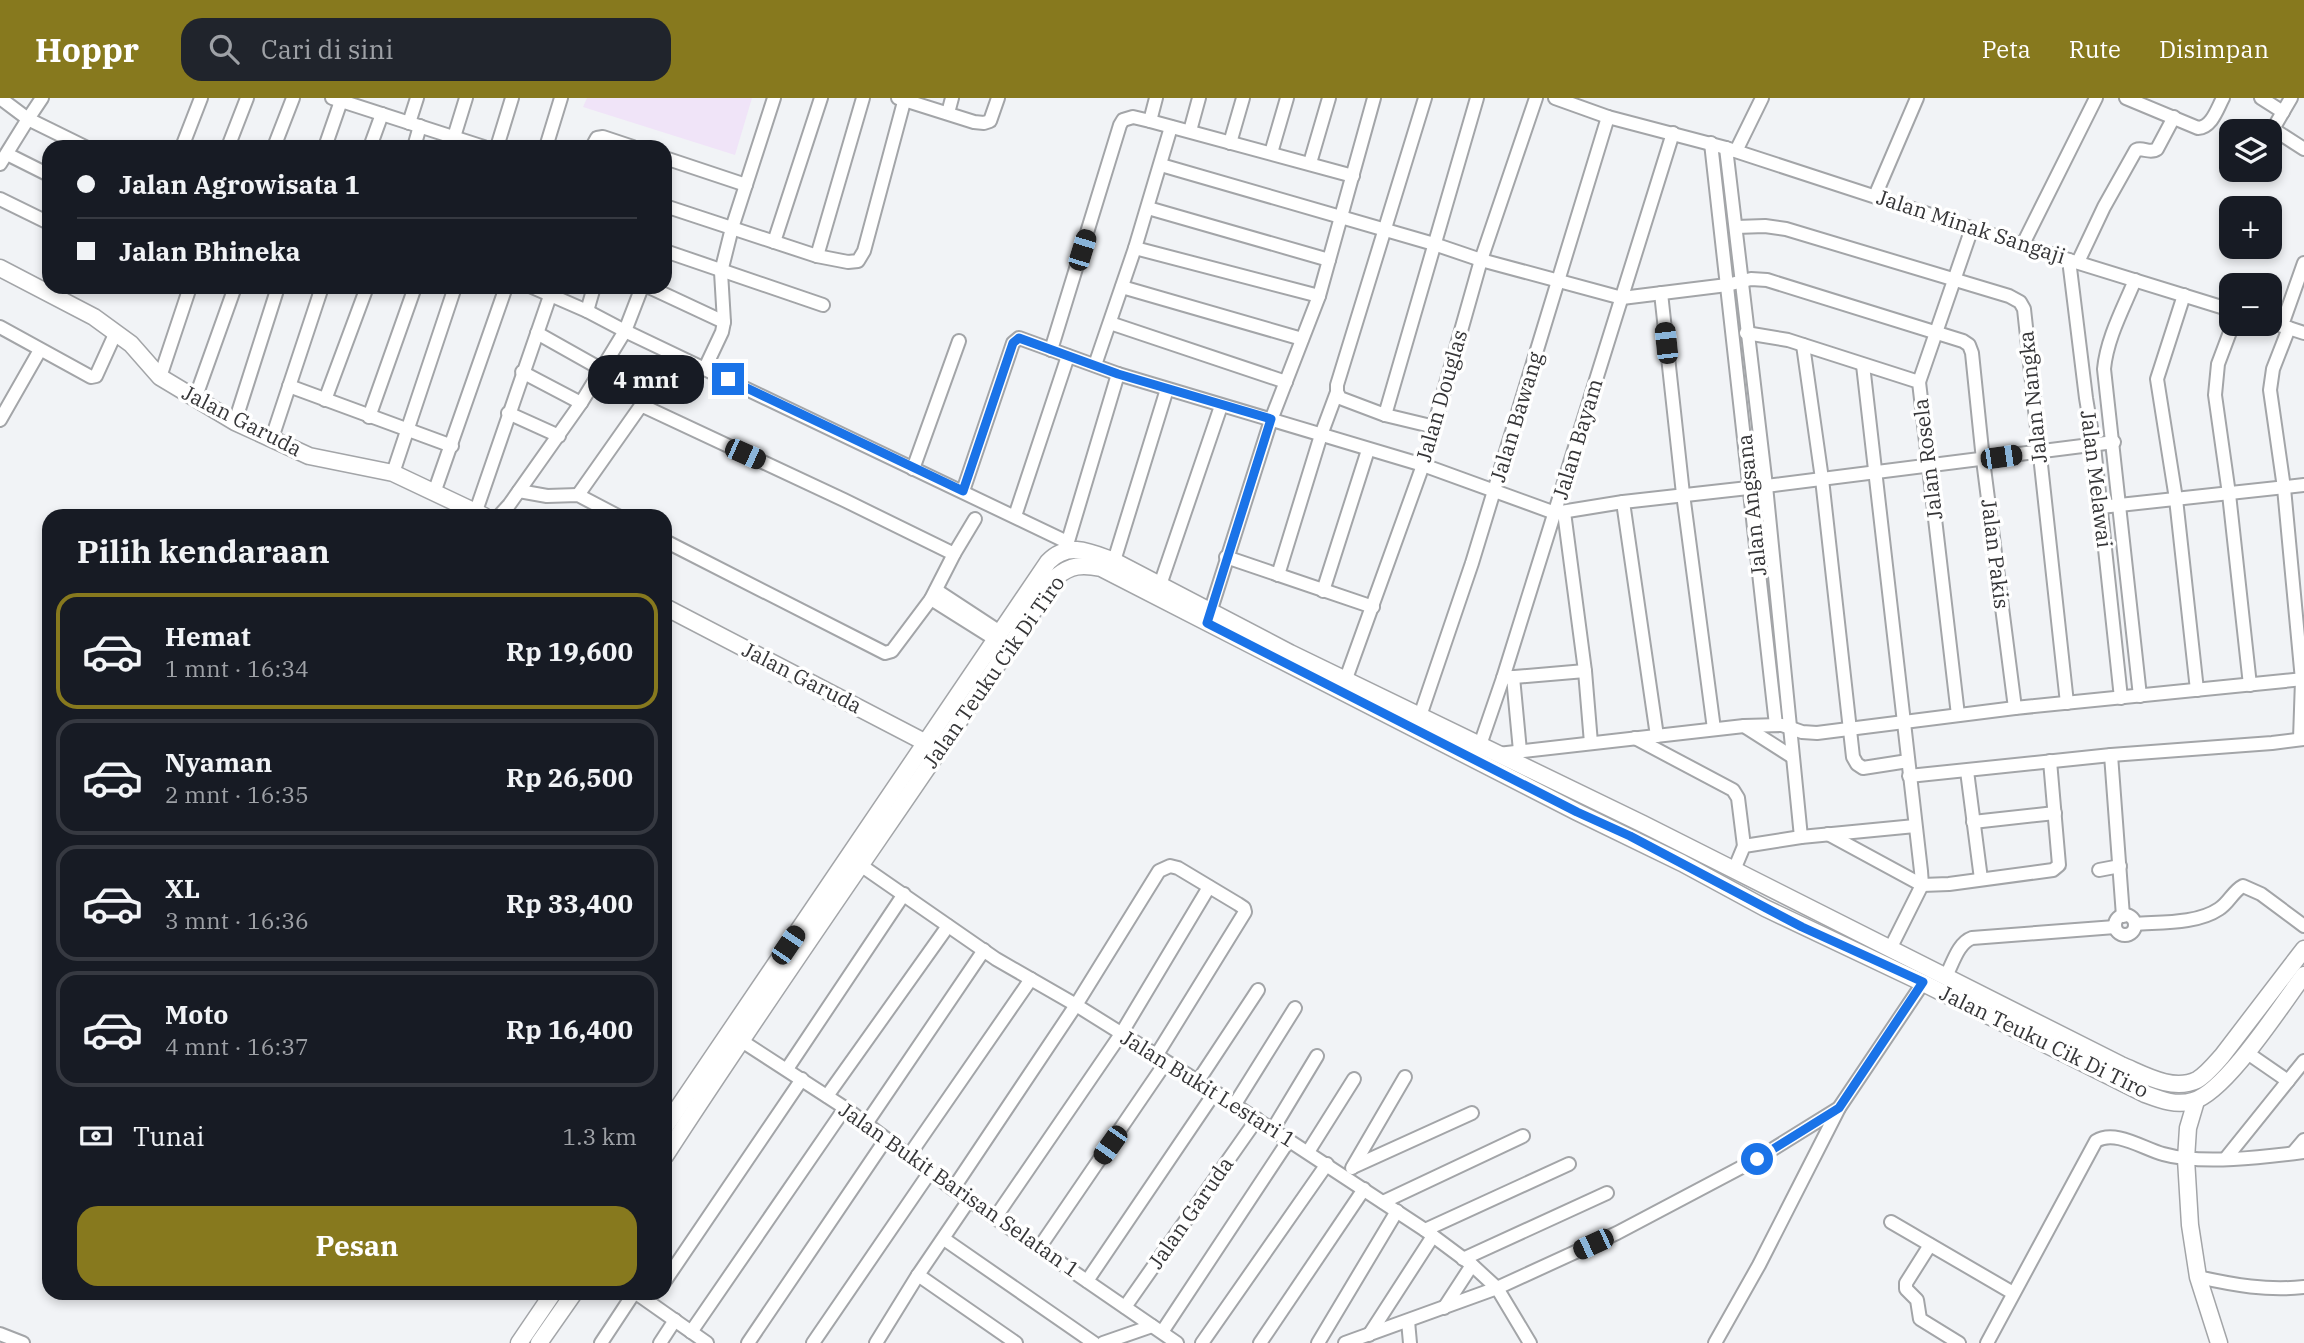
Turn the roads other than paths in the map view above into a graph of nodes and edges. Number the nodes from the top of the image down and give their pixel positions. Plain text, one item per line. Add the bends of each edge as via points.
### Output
1 (0, 98) edge
2 (42, 98) edge
3 (201, 98) edge
4 (247, 98) edge
5 (293, 98) edge
6 (417, 98) edge
7 (466, 98) edge
8 (512, 98) edge
9 (561, 98) edge
10 (774, 98) edge
11 (821, 98) edge
12 (863, 98) edge
13 (952, 98) edge
14 (998, 98) edge
15 (1156, 98) edge
16 (1199, 98) edge
17 (1243, 98) edge
18 (1287, 98) edge
19 (1329, 98) edge
20 (1374, 98) edge
21 (1425, 98) edge
22 (1477, 98) edge
23 (1536, 98) edge
24 (1555, 98) edge
25 (1762, 98) edge
26 (1917, 98) edge
27 (2096, 98) edge
28 (2126, 98) edge
29 (2223, 98) edge
30 (2261, 98) edge
31 (2291, 98) edge
32 (337, 99) edge
33 (903, 99) edge
34 (368, 103) edge
35 (1596, 104) edge
36 (2283, 112) junction
37 (948, 113) junction
38 (382, 114) junction
39 (1608, 117) junction
40 (2174, 117) junction
41 (28, 119) junction
42 (1150, 121) junction
43 (415, 125) junction
44 (1171, 127) junction
45 (1190, 131) junction
46 (1673, 133) junction
47 (71, 140) edge
48 (185, 140) edge
49 (231, 140) edge
50 (277, 140) edge
51 (327, 140) edge
52 (373, 140) edge
53 (414, 140) edge
54 (454, 140) edge
55 (457, 140) edge
56 (499, 140) edge
57 (548, 140) edge
58 (596, 140) edge
59 (612, 140) edge
60 (1230, 142) junction
61 (1711, 143) junction
62 (1731, 149) junction
63 (2304, 149) edge
64 (1271, 153) junction
65 (3, 159) edge
66 (672, 160) edge
67 (1310, 163) junction
68 (1161, 165) junction
69 (42, 173) edge
70 (1353, 176) junction
71 (746, 185) junction
72 (1875, 196) junction
73 (0, 199) edge
74 (672, 208) edge
75 (1148, 208) junction
76 (1341, 217) junction
77 (42, 220) edge
78 (1736, 227) junction
79 (732, 228) junction
80 (1972, 228) junction
81 (1385, 230) junction
82 (774, 242) junction
83 (1434, 244) junction
84 (2023, 244) junction
85 (1135, 248) junction
86 (672, 254) edge
87 (817, 256) junction
88 (1329, 260) junction
89 (1480, 260) junction
90 (2074, 261) junction
91 (2304, 263) edge
92 (0, 268) edge
93 (721, 272) junction
94 (1955, 279) junction
95 (2135, 280) junction
96 (1559, 281) junction
97 (1742, 281) junction
98 (1727, 285) junction
99 (1122, 287) junction
100 (42, 290) edge
101 (1661, 293) junction
102 (50, 294) edge
103 (188, 294) edge
104 (232, 294) edge
105 (276, 294) edge
106 (321, 294) edge
107 (364, 294) edge
108 (413, 294) edge
109 (453, 294) edge
110 (504, 294) edge
111 (550, 294) edge
112 (556, 294) edge
113 (592, 294) edge
114 (639, 294) edge
115 (664, 294) edge
116 (2184, 295) junction
117 (1319, 296) junction
118 (1622, 298) junction
119 (822, 305) dead end
120 (2219, 306) edge
121 (587, 311) junction
122 (2282, 320) edge
123 (723, 322) junction
124 (1110, 323) junction
125 (2282, 326) edge
126 (1, 330) edge
127 (625, 331) junction
128 (116, 332) junction
129 (537, 333) junction
130 (1746, 333) junction
131 (2304, 333) edge
132 (1936, 334) junction
133 (2229, 336) edge
134 (2278, 336) edge
135 (1302, 339) junction
136 (959, 341) dead end
137 (1803, 345) junction
138 (40, 350) junction
139 (1051, 350) junction
140 (2081, 353) junction
141 (2106, 355) junction
142 (1068, 356) junction
143 (1095, 365) junction
144 (1863, 365) junction
145 (705, 368) junction
146 (601, 369) junction
147 (522, 372) junction
148 (1118, 374) junction
149 (160, 376) junction
150 (1286, 382) junction
151 (1919, 382) junction
152 (289, 386) junction
153 (1167, 389) junction
154 (1337, 392) junction
155 (2106, 396) junction
156 (2086, 398) junction
157 (195, 399) junction
158 (325, 400) junction
159 (581, 403) junction
160 (1221, 406) junction
161 (508, 413) junction
162 (1385, 415) junction
163 (369, 417) junction
164 (1271, 419) junction
165 (0, 420) edge
166 (234, 422) junction
167 (1435, 427) junction
168 (406, 429) junction
169 (1321, 435) junction
170 (559, 436) junction
171 (272, 438) junction
172 (2114, 442) junction
173 (452, 446) junction
174 (2094, 446) junction
175 (1368, 450) junction
176 (2038, 453) junction
177 (1983, 460) junction
178 (1423, 465) junction
179 (1928, 466) junction
180 (913, 469) junction
181 (1876, 472) junction
182 (393, 473) junction
183 (1822, 480) junction
184 (2304, 485) edge
185 (1766, 486) junction
186 (1750, 488) junction
187 (2284, 488) junction
188 (1495, 489) junction
189 (519, 491) junction
190 (963, 491) junction
191 (435, 493) junction
192 (1683, 494) junction
193 (2229, 494) junction
194 (578, 495) junction
195 (2176, 499) junction
196 (1623, 502) junction
197 (2120, 506) junction
198 (2101, 507) junction
199 (469, 509) edge
200 (481, 509) edge
201 (505, 509) edge
202 (605, 509) edge
203 (1560, 513) junction
204 (1015, 516) junction
205 (975, 519) dead end
206 (672, 545) edge
207 (1066, 546) junction
208 (954, 554) junction
209 (1226, 557) junction
210 (1114, 561) junction
211 (1278, 575) junction
212 (1160, 585) junction
213 (1323, 590) junction
214 (933, 595) junction
215 (1373, 607) junction
216 (672, 611) edge
217 (1209, 617) junction
218 (998, 635) junction
219 (1585, 671) junction
220 (1508, 678) junction
221 (2303, 680) edge
222 (1344, 685) junction
223 (2250, 685) junction
224 (2197, 690) junction
225 (2140, 696) junction
226 (2121, 698) junction
227 (2067, 703) junction
228 (2015, 708) junction
229 (1958, 715) junction
230 (1420, 716) junction
231 (1903, 721) junction
232 (1744, 726) junction
233 (1782, 726) junction
234 (1714, 729) junction
235 (1849, 729) junction
236 (1657, 736) junction
237 (1635, 738) junction
238 (2302, 739) edge
239 (1591, 743) junction
240 (1480, 745) junction
241 (933, 746) junction
242 (2110, 755) junction
243 (1791, 756) junction
244 (1908, 761) junction
245 (2050, 761) junction
246 (1520, 766) junction
247 (1967, 771) junction
248 (1909, 776) junction
249 (2055, 813) junction
250 (1973, 822) junction
251 (1915, 826) junction
252 (1828, 834) junction
253 (1801, 836) junction
254 (1686, 846) junction
255 (1744, 846) junction
256 (1682, 863) junction
257 (859, 864) junction
258 (2120, 866) junction
259 (1735, 868) junction
260 (2099, 870) dead end
261 (1981, 879) junction
262 (1922, 885) junction
263 (1209, 887) junction
264 (904, 894) junction
265 (2119, 921) junction
266 (2135, 924) junction
267 (948, 926) junction
268 (2304, 926) edge
269 (1891, 946) junction
270 (2304, 949) edge
271 (984, 950) junction
272 (2304, 975) edge
273 (1946, 976) junction
274 (1031, 979) junction
275 (1923, 982) junction
276 (1258, 990) dead end
277 (2282, 990) junction
278 (1076, 1005) junction
279 (1296, 1008) dead end
280 (1993, 1009) junction
281 (2029, 1027) junction
282 (1121, 1034) junction
283 (734, 1036) junction
284 (2246, 1052) junction
285 (1317, 1056) dead end
286 (1161, 1059) junction
287 (2304, 1061) edge
288 (787, 1069) junction
289 (1405, 1077) dead end
290 (802, 1079) junction
291 (1354, 1079) dead end
292 (1198, 1082) junction
293 (2288, 1082) junction
294 (1216, 1092) junction
295 (827, 1096) junction
296 (2196, 1101) junction
297 (2176, 1103) junction
298 (1235, 1104) junction
299 (845, 1108) junction
300 (1839, 1108) junction
301 (1472, 1113) dead end
302 (672, 1118) edge
303 (1257, 1119) junction
304 (866, 1124) junction
305 (2188, 1128) junction
306 (1273, 1129) junction
307 (1523, 1136) dead end
308 (886, 1139) junction
309 (1289, 1140) junction
310 (2304, 1140) edge
311 (672, 1144) edge
312 (1308, 1152) junction
313 (2298, 1153) edge
314 (908, 1157) junction
315 (2226, 1158) junction
316 (2186, 1159) junction
317 (1328, 1164) junction
318 (1569, 1164) dead end
319 (1348, 1171) junction
320 (930, 1172) junction
321 (953, 1189) junction
322 (1364, 1189) junction
323 (1607, 1192) dead end
324 (970, 1200) junction
325 (1383, 1202) junction
326 (1397, 1211) junction
327 (995, 1218) junction
328 (1891, 1222) dead end
329 (1429, 1233) junction
330 (944, 1239) junction
331 (1930, 1245) junction
332 (1039, 1248) junction
333 (1467, 1262) junction
334 (672, 1271) edge
335 (918, 1275) junction
336 (2198, 1277) junction
337 (1087, 1281) junction
338 (2304, 1287) edge
339 (1497, 1288) junction
340 (2013, 1293) junction
341 (548, 1300) edge
342 (569, 1300) edge
343 (630, 1300) edge
344 (656, 1300) edge
345 (1125, 1307) junction
346 (1444, 1308) junction
347 (675, 1320) junction
348 (1408, 1321) junction
349 (1157, 1329) junction
350 (691, 1332) junction
351 (0, 1334) edge
352 (1369, 1335) junction
353 (23, 1343) edge
354 (519, 1343) edge
355 (539, 1343) edge
356 (601, 1343) edge
357 (660, 1343) edge
358 (707, 1343) edge
359 (748, 1343) edge
360 (813, 1343) edge
361 (876, 1343) edge
362 (1016, 1343) edge
363 (1094, 1343) edge
364 (1102, 1343) edge
365 (1177, 1343) edge
366 (1202, 1343) edge
367 (1260, 1343) edge
368 (1318, 1343) edge
369 (1345, 1343) edge
370 (1410, 1343) edge
371 (1530, 1343) edge
372 (1715, 1343) edge
373 (1959, 1343) edge
374 (1987, 1343) edge
375 (2219, 1343) edge

1 - 41 street
2 - 41 street
3 - 48 street
4 - 49 street
5 - 50 street
6 - 43 street
7 - 55 street
8 - 56 street
9 - 57 street
10 - 71 street
11 - 82 street
12 - 87 street
13 - 37 street
14 - 37 street via 994,114 984,123
15 - 42 street
16 - 45 street
17 - 60 street
18 - 64 street
19 - 67 street
20 - 70 street
21 - 81 street
22 - 83 street
23 - 89 street, Jalan Douglas
24 - 35 street, Jalan Minak Sangaji
25 - 62 street
26 - 72 street
27 - 84 street
28 - 40 street
29 - 40 street via 2204,128
30 - 36 street
31 - 36 street
32 - 34 street
32 - 51 street
33 - 37 street
33 - 87 street via 864,251 858,261
34 - 38 street
35 - 39 street, Jalan Minak Sangaji
36 - 63 street via 2274,131
38 - 43 street
38 - 52 street
39 - 46 street, Jalan Minak Sangaji
39 - 96 street, Jalan Bawang
40 - 90 street via 2157,149 2136,150
41 - 47 street
41 - 65 street
42 - 44 street
42 - 139 street via 1133,117 1120,125
43 - 53 street
43 - 54 street
44 - 45 street
44 - 68 street
45 - 60 street
46 - 61 street, Jalan Minak Sangaji
46 - 118 street, Jalan Bayam
58 - 59 street
60 - 64 street
61 - 62 street, Jalan Minak Sangaji
61 - 98 street, Jalan Angsana
62 - 72 street, Jalan Minak Sangaji
62 - 78 street
64 - 67 street
65 - 69 street
66 - 71 street
67 - 70 street
68 - 75 street
68 - 76 street
70 - 76 street
71 - 79 street
72 - 80 street, Jalan Minak Sangaji
73 - 77 street
74 - 79 street
75 - 85 street
75 - 88 street
76 - 81 street
76 - 88 street
78 - 94 street, Jalan Nangka via 1786,229
78 - 97 street
79 - 82 street
79 - 93 street
80 - 84 street, Jalan Minak Sangaji
80 - 94 street
81 - 83 street
81 - 154 street
82 - 87 street
83 - 89 street
83 - 162 street
84 - 90 street, Jalan Minak Sangaji
85 - 99 street
85 - 117 street
86 - 93 street
88 - 117 street
89 - 96 street
89 - 167 street, Jalan Douglas
90 - 95 street, Jalan Minak Sangaji
90 - 140 street, Jalan Melawai
91 - 122 street
92 - 100 street, Jalan Garuda
93 - 119 street
93 - 123 street
94 - 132 street
94 - 176 street, Jalan Nangka via 2010,296 2024,309
95 - 116 street, Jalan Minak Sangaji
95 - 141 street, Jalan Melawai
96 - 118 street
96 - 188 street, Jalan Bawang
97 - 98 street, Jalan Pakis
97 - 130 street
97 - 132 street, Jalan Pakis via 1767,280
98 - 101 street
98 - 186 street, Jalan Angsana
99 - 124 street
99 - 135 street
101 - 118 street
101 - 192 street
102 - 128 street, Jalan Garuda
103 - 149 street
104 - 157 street
105 - 166 street
106 - 152 street
107 - 158 street
108 - 163 street
109 - 168 street
110 - 173 street
111 - 129 street
112 - 121 street
113 - 121 street
114 - 127 street
115 - 123 street
116 - 120 street, Jalan Minak Sangaji
116 - 195 street via 2157,379
117 - 135 street
118 - 203 street, Jalan Bayam
121 - 127 street
123 - 145 street
124 - 143 street
124 - 150 street
125 - 131 street
126 - 138 street
127 - 145 street
127 - 146 street
128 - 138 street via 96,376 84,375
128 - 149 street, Jalan Garuda
129 - 146 street
129 - 147 street
130 - 137 street, Jalan Rosela
130 - 185 street
132 - 151 street
132 - 177 street, Jalan Pakis via 1963,341 1972,353
133 - 193 street via 2215,379
134 - 187 street via 2270,380
135 - 150 street
136 - 180 street
137 - 144 street, Jalan Rosela
137 - 183 street
138 - 165 street
139 - 142 street
139 - 190 street via 1015,340
140 - 141 street
140 - 156 street, Jalan Melawai
141 - 155 street, Jalan Melawai
142 - 143 street
142 - 204 street
143 - 148 street
144 - 151 street, Jalan Rosela
144 - 181 street
145 - 180 street
146 - 159 street
147 - 159 street
147 - 161 street
148 - 153 street
148 - 207 street
149 - 157 street, Jalan Garuda
150 - 164 street
151 - 179 street, Jalan Rosela
152 - 158 street
152 - 171 street
153 - 160 street
153 - 210 street
154 - 162 street via 1340,398
154 - 169 street
155 - 156 street
155 - 172 street, Jalan Melawai
156 - 174 street, Jalan Melawai
157 - 166 street, Jalan Garuda
158 - 163 street
159 - 170 street
160 - 164 street
160 - 212 street
161 - 170 street
161 - 200 street
162 - 167 street
163 - 168 street
164 - 169 street
164 - 209 street
166 - 171 street, Jalan Garuda
167 - 178 street, Jalan Douglas
168 - 173 street
168 - 182 street
169 - 175 street
169 - 211 street
170 - 189 street
171 - 182 street, Jalan Garuda via 309,456
172 - 174 street, Jalan Angsana
172 - 197 street, Jalan Melawai
173 - 191 street
174 - 176 street, Jalan Angsana
174 - 198 street, Jalan Melawai
175 - 178 street
175 - 213 street
176 - 177 street, Jalan Angsana
176 - 227 street, Jalan Nangka
177 - 179 street, Jalan Angsana
177 - 228 street, Jalan Pakis
178 - 188 street
178 - 215 street, Jalan Douglas
179 - 181 street, Jalan Angsana
179 - 229 street, Jalan Rosela
180 - 190 street
181 - 183 street, Jalan Angsana
181 - 231 street
182 - 191 street, Jalan Garuda
183 - 185 street, Jalan Angsana
183 - 235 street
184 - 187 street
185 - 186 street, Jalan Angsana
185 - 233 street
186 - 192 street, Jalan Angsana
186 - 233 street, Jalan Angsana
187 - 193 street
187 - 221 street
188 - 203 street
188 - 230 street, Jalan Bawang
189 - 194 street
189 - 201 street
190 - 204 street
191 - 199 street, Jalan Garuda
192 - 196 street, Jalan Angsana
192 - 234 street
193 - 195 street
193 - 223 street
194 - 202 street
194 - 208 street via 643,407
195 - 197 street
195 - 224 street
196 - 203 street, Jalan Angsana
196 - 236 street
197 - 198 street
197 - 225 street, Jalan Melawai
198 - 226 street, Jalan Melawai
203 - 219 street
203 - 220 street, Jalan Bayam
204 - 207 street
205 - 208 street
206 - 214 street via 885,653
207 - 210 street, Jalan Teuku Cik Di Tiro
207 - 218 street, Jalan Teuku Cik Di Tiro via 1048,562
208 - 214 street
209 - 211 street
209 - 217 street
210 - 212 street, Jalan Teuku Cik Di Tiro
211 - 213 street
212 - 217 street, Jalan Teuku Cik Di Tiro
213 - 215 street
214 - 218 street
215 - 222 street, Jalan Douglas
216 - 241 street, Jalan Garuda
217 - 222 street, Jalan Teuku Cik Di Tiro
217 - 241 street, Jalan Teuku Cik Di Tiro via 1101,568 1085,564 1068,567 1056,577
218 - 241 street, Jalan Teuku Cik Di Tiro
219 - 220 street
219 - 239 street
220 - 240 street, Jalan Bayam
220 - 246 street
221 - 223 street
221 - 238 street
222 - 230 street, Jalan Teuku Cik Di Tiro
222 - 246 street, Jalan Teuku Cik Di Tiro
223 - 224 street
224 - 225 street
225 - 226 street
226 - 227 street
227 - 228 street
228 - 229 street
229 - 231 street
230 - 240 street, Jalan Teuku Cik Di Tiro
231 - 235 street
231 - 244 street
232 - 233 street
232 - 234 street
232 - 243 street
233 - 235 street via 1810,733
233 - 243 street
234 - 236 street
235 - 244 street via 1853,757 1863,768
236 - 237 street
237 - 239 street
237 - 255 street via 1733,790
238 - 242 street
239 - 246 street
240 - 246 street, Jalan Teuku Cik Di Tiro
241 - 257 street, Jalan Teuku Cik Di Tiro
241 - 283 street, Jalan Teuku Cik Di Tiro
242 - 245 street
242 - 258 street
243 - 253 street
244 - 248 street
245 - 247 street
245 - 249 street
246 - 254 street, Jalan Teuku Cik Di Tiro
246 - 256 street, Jalan Teuku Cik Di Tiro
247 - 248 street
247 - 250 street
248 - 251 street
249 - 250 street
249 - 261 street via 2056,868
250 - 261 street
251 - 252 street
251 - 262 street
252 - 253 street
252 - 262 street
253 - 255 street
254 - 256 street
254 - 259 street, Jalan Teuku Cik Di Tiro
255 - 259 street
256 - 275 street, Jalan Teuku Cik Di Tiro via 1765,908
257 - 264 street, Jalan Bukit Lestari 1
257 - 283 street, Jalan Teuku Cik Di Tiro
258 - 260 street
258 - 265 street
259 - 269 street, Jalan Teuku Cik Di Tiro
261 - 262 street
262 - 269 street
263 - 278 street via 1178,868 1159,871
263 - 282 street
263 - 286 street via 1244,908 1244,916
264 - 267 street, Jalan Bukit Lestari 1
264 - 288 street
265 - 266 street via 2131,917
265 - 266 street via 2120,934 2129,935
265 - 273 street via 1965,940
266 - 268 street via 2216,912 2243,886
267 - 271 street, Jalan Bukit Lestari 1
267 - 295 street
269 - 273 street, Jalan Teuku Cik Di Tiro
270 - 277 street, Jalan Teuku Cik Di Tiro
271 - 274 street, Jalan Bukit Lestari 1
271 - 304 street
272 - 277 street, Jalan Teuku Cik Di Tiro
273 - 280 street, Jalan Teuku Cik Di Tiro
274 - 278 street, Jalan Bukit Lestari 1
274 - 314 street
275 - 280 street, Jalan Teuku Cik Di Tiro
275 - 300 street
276 - 292 street
277 - 281 street, Jalan Teuku Cik Di Tiro via 2198,1080 2180,1084 2159,1081
277 - 284 street, Jalan Teuku Cik Di Tiro
278 - 282 street, Jalan Bukit Lestari 1
278 - 321 street
279 - 298 street
280 - 281 street, Jalan Teuku Cik Di Tiro
281 - 297 street, Jalan Teuku Cik Di Tiro via 2145,1094
282 - 286 street, Jalan Bukit Lestari 1
282 - 327 street
283 - 288 street, Jalan Bukit Barisan Selatan 1
283 - 302 street, Jalan Teuku Cik Di Tiro
283 - 311 street, Jalan Teuku Cik Di Tiro
284 - 293 street
284 - 296 street, Jalan Teuku Cik Di Tiro via 2216,1087
285 - 306 street
286 - 292 street, Jalan Bukit Lestari 1
286 - 332 street
287 - 293 street
288 - 290 street, Jalan Bukit Barisan Selatan 1
289 - 319 street
290 - 295 street, Jalan Bukit Barisan Selatan 1
290 - 334 street
291 - 312 street
292 - 294 street, Jalan Bukit Lestari 1
293 - 315 street
294 - 298 street, Jalan Bukit Lestari 1
294 - 337 street
295 - 299 street, Jalan Bukit Barisan Selatan 1
296 - 297 street, Jalan Teuku Cik Di Tiro
296 - 305 street
297 - 305 street
298 - 303 street, Jalan Bukit Lestari 1
299 - 304 street, Jalan Bukit Barisan Selatan 1
299 - 350 street
300 - 339 street via 1757,1159 1617,1233
300 - 372 street
301 - 319 street
303 - 306 street, Jalan Bukit Lestari 1
303 - 345 street, Jalan Garuda
304 - 308 street, Jalan Bukit Barisan Selatan 1
305 - 316 street
306 - 309 street, Jalan Bukit Lestari 1
307 - 325 street
308 - 314 street, Jalan Bukit Barisan Selatan 1
308 - 359 street
309 - 312 street, Jalan Bukit Lestari 1
309 - 349 street
310 - 313 street
312 - 317 street, Jalan Bukit Lestari 1
313 - 315 street
314 - 320 street, Jalan Bukit Barisan Selatan 1
315 - 316 street
316 - 336 street
316 - 340 street via 2117,1138 2096,1140
317 - 319 street, Jalan Bukit Lestari 1
317 - 366 street
318 - 329 street
319 - 322 street, Jalan Bukit Lestari 1
320 - 321 street, Jalan Bukit Barisan Selatan 1
320 - 360 street
321 - 324 street, Jalan Bukit Barisan Selatan 1
322 - 325 street, Jalan Bukit Lestari 1
322 - 367 street
323 - 333 street
324 - 327 street, Jalan Bukit Barisan Selatan 1
324 - 330 street
325 - 326 street, Jalan Bukit Lestari 1
326 - 329 street, Jalan Bukit Lestari 1
326 - 368 street
327 - 332 street, Jalan Bukit Barisan Selatan 1
328 - 331 street
329 - 333 street, Jalan Bukit Lestari 1
329 - 352 street
330 - 335 street
330 - 363 street
331 - 340 street
331 - 373 street via 1906,1289 1917,1300 1920,1318
332 - 337 street, Jalan Bukit Barisan Selatan 1
333 - 339 street, Jalan Bukit Lestari 1
333 - 346 street
335 - 361 street
335 - 362 street
336 - 338 street via 2253,1288
336 - 375 street
337 - 345 street, Jalan Bukit Barisan Selatan 1
339 - 346 street
339 - 371 street, Jalan Bukit Lestari 1
340 - 374 street
341 - 354 street
342 - 355 street
343 - 356 street
344 - 347 street
345 - 349 street, Jalan Bukit Barisan Selatan 1
346 - 348 street
347 - 350 street
347 - 357 street
348 - 352 street
348 - 370 street
349 - 364 street
349 - 365 street, Jalan Bukit Barisan Selatan 1
350 - 358 street
351 - 353 street
352 - 369 street

